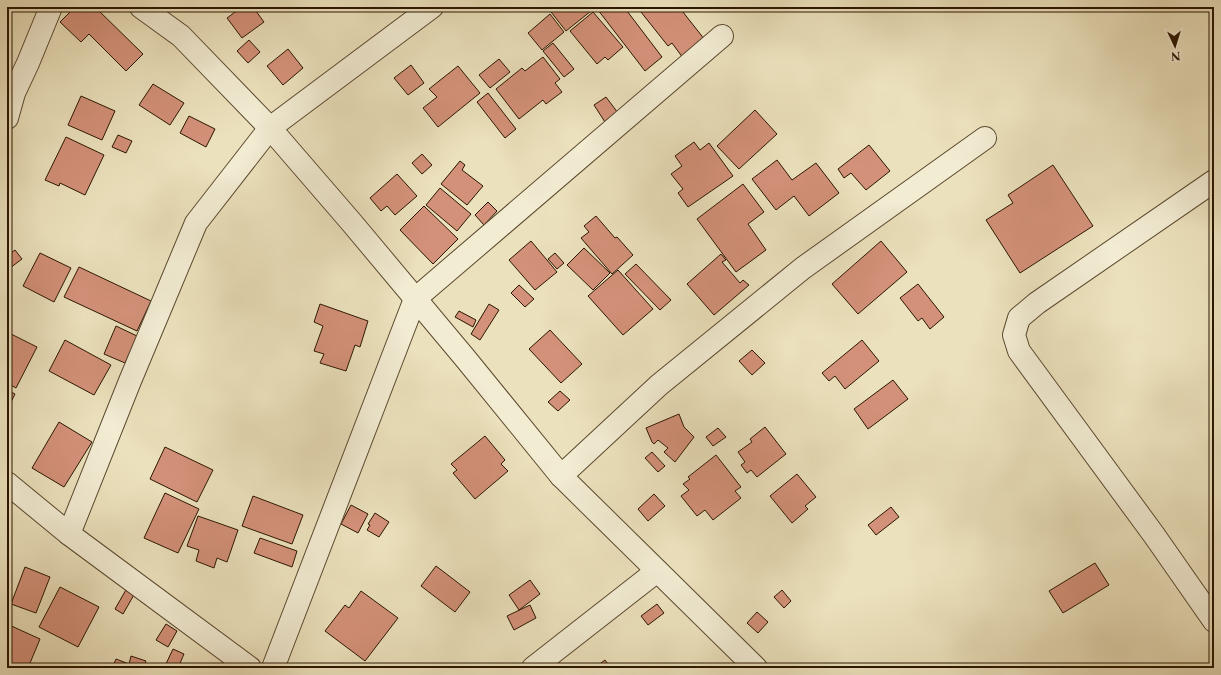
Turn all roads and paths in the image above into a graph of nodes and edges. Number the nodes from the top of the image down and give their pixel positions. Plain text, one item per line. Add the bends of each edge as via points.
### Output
1 (51, 7) edge
2 (141, 7) edge
3 (432, 7) edge
4 (722, 36) dead end
5 (7, 118) edge
6 (270, 128) junction
7 (985, 138) dead end
8 (1214, 181) edge
9 (415, 299) junction
10 (561, 476) junction
11 (7, 483) edge
12 (69, 534) junction
13 (656, 571) junction
14 (1214, 621) edge
15 (250, 668) edge
16 (273, 668) edge
17 (533, 668) edge
18 (756, 668) edge

1 - 5 street via 14,93
2 - 6 street via 181,36
3 - 6 street
4 - 9 street
6 - 9 street
6 - 12 street via 196,223
7 - 10 street via 803,268 660,385
8 - 14 street via 1037,303 1020,318 1014,334 1019,351
9 - 10 street
9 - 16 street
10 - 13 street
11 - 12 street
12 - 15 street
13 - 17 street
13 - 18 street

